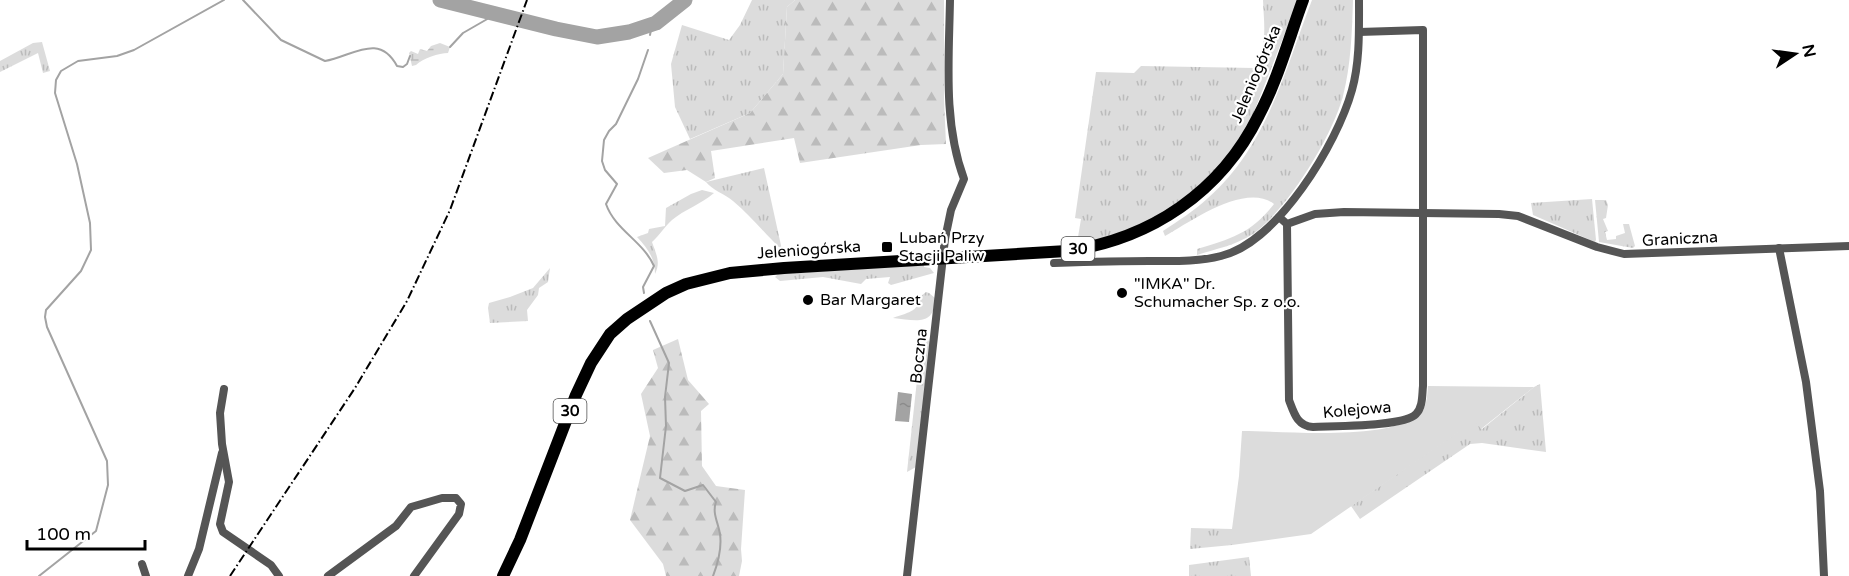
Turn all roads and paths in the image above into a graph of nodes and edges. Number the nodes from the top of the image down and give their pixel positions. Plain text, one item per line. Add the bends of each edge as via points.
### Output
1 (950, 0) edge
2 (1303, 0) edge
3 (1359, 0) edge
4 (1359, 32) junction
5 (1423, 213) junction
6 (1279, 217) junction
7 (1287, 224) junction
8 (1849, 246) edge
9 (1779, 248) junction
10 (942, 260) junction
11 (1054, 263) dead end
12 (224, 389) dead end
13 (223, 450) junction
14 (142, 564) dead end
15 (146, 576) edge
16 (188, 576) edge
17 (279, 576) edge
18 (328, 576) edge
19 (414, 576) edge
20 (503, 576) edge
21 (907, 576) edge
22 (1824, 576) edge

1 - 10 street, Boczna via 951,122 964,179 951,210
2 - 10 main road, Jeleniogórska / 30 via 1271,88 1249,134 1226,168 1187,204 1135,234 1086,248
3 - 4 street
4 - 5 street, Kolejowa via 1423,30
4 - 6 street via 1355,74 1342,119 1318,162
5 - 7 street via 1315,214
5 - 7 street, Kolejowa via 1421,406 1408,419 1378,424 1305,427 1293,411 1289,400
5 - 9 street, Graniczna via 1518,216 1624,254
6 - 7 street
6 - 11 street via 1246,246 1221,257 1196,261
8 - 9 street, Graniczna
9 - 22 street via 1806,382 1820,491
10 - 20 main road, Jeleniogórska / 30 via 730,273 666,292 627,319 610,334 591,363
10 - 21 street, Boczna
12 - 13 street via 220,413
13 - 16 street via 199,549
13 - 17 street via 229,482 220,524 223,532 264,559
14 - 15 street
18 - 19 street via 396,526 411,507 456,498 461,510 457,518

